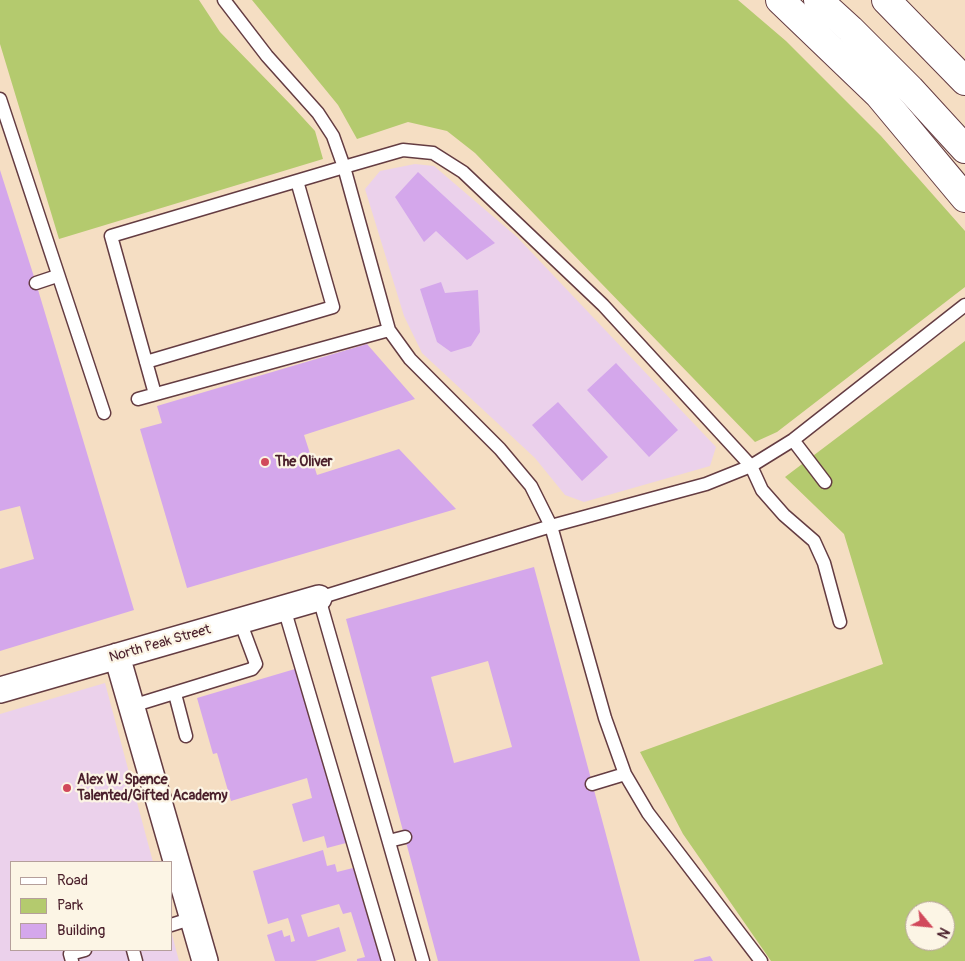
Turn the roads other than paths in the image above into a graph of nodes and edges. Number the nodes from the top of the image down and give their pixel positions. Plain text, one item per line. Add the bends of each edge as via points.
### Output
1 (224, 0) edge
2 (780, 0) edge
3 (818, 0) edge
4 (886, 0) edge
5 (965, 81) edge
6 (0, 99) edge
7 (965, 149) edge
8 (344, 166) junction
9 (297, 181) junction
10 (965, 198) edge
11 (57, 276) junction
12 (36, 283) dead end
13 (965, 305) edge
14 (389, 330) junction
15 (146, 362) junction
16 (155, 394) junction
17 (138, 399) dead end
18 (104, 413) dead end
19 (793, 440) junction
20 (752, 466) junction
21 (825, 482) dead end
22 (551, 526) junction
23 (319, 598) junction
24 (284, 608) junction
25 (240, 621) junction
26 (840, 622) dead end
27 (117, 656) junction
28 (0, 690) edge
29 (175, 694) junction
30 (132, 706) junction
31 (186, 736) dead end
32 (625, 774) junction
33 (592, 784) dead end
34 (405, 837) dead end
35 (389, 841) junction
36 (168, 861) edge
37 (172, 879) edge
38 (182, 922) edge
39 (80, 951) edge
40 (72, 961) edge
41 (205, 961) edge
42 (388, 961) edge
43 (423, 961) edge
44 (761, 961) edge

1 - 8 lane via 318,113 333,136
2 - 10 main road via 879,95
3 - 7 main road via 910,89
4 - 5 main road
6 - 11 lane
8 - 9 lane
8 - 14 lane
8 - 20 lane via 403,150 433,154 463,172 603,304
9 - 15 lane via 111,236
9 - 15 lane via 333,306
11 - 12 lane
11 - 18 lane
13 - 19 lane
14 - 16 lane via 182,393
14 - 22 lane via 410,359 500,449 530,486
15 - 16 lane
16 - 17 lane
19 - 20 lane
19 - 21 lane
20 - 22 lane via 706,484
20 - 26 lane via 762,490 814,541 824,563
22 - 23 lane
22 - 32 lane via 605,718
23 - 24 street, North Peak Street
23 - 35 lane
24 - 25 street, North Peak Street
24 - 42 lane
25 - 27 street, North Peak Street
25 - 29 lane via 256,664 252,669
27 - 28 street, North Peak Street
27 - 30 street
29 - 30 lane
29 - 31 lane
30 - 36 street
32 - 33 lane
32 - 44 lane via 648,813
34 - 35 lane
35 - 43 lane
37 - 38 street
38 - 41 street
39 - 40 lane via 70,954

